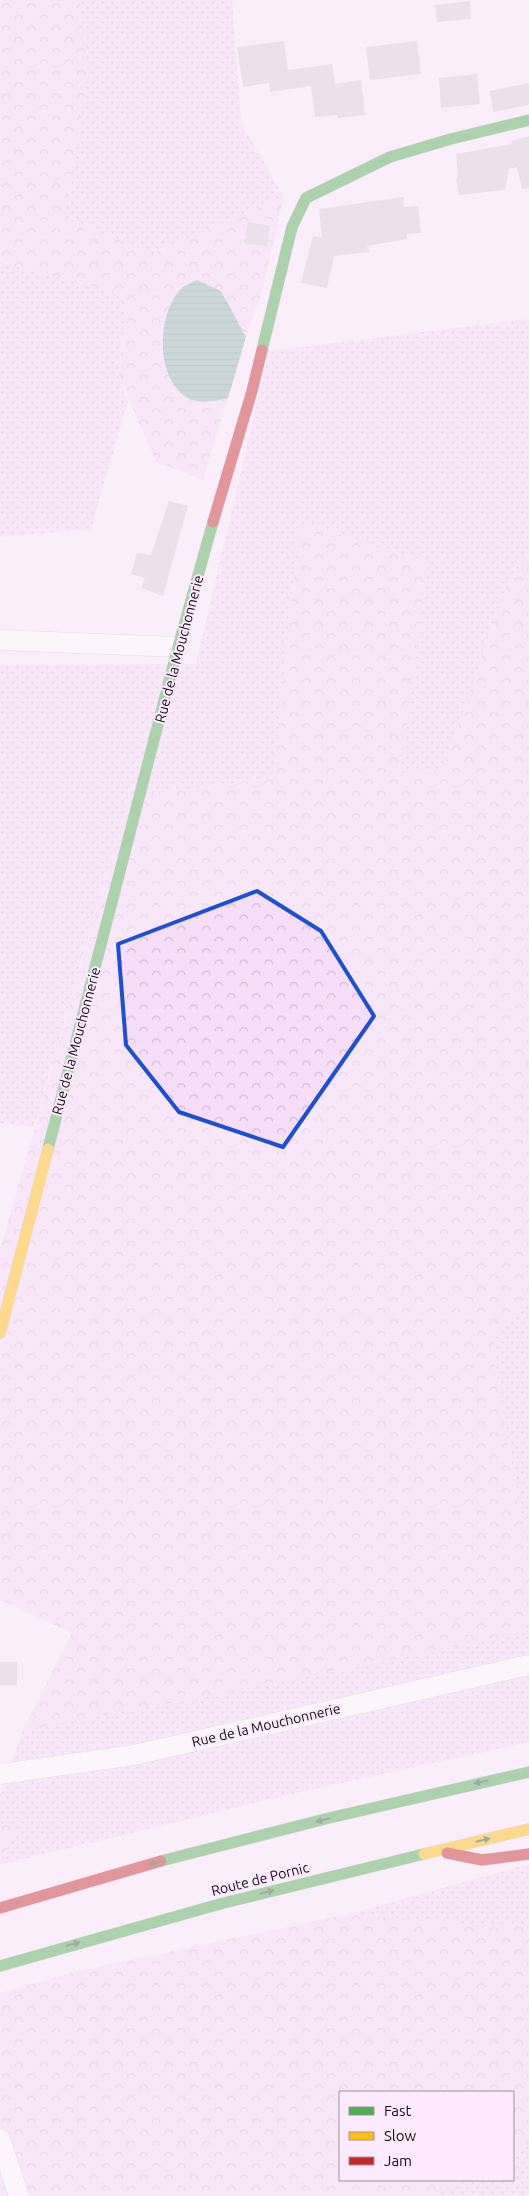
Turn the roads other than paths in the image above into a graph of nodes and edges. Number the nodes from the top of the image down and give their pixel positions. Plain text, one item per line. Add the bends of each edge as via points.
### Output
1 (529, 120) edge
2 (0, 640) edge
3 (178, 647) junction
4 (0, 1333) edge
5 (529, 1665) edge
6 (529, 1772) edge
7 (0, 1774) edge
8 (529, 1829) edge
9 (436, 1851) junction
10 (529, 1854) edge
11 (0, 1908) edge
12 (0, 1966) edge
13 (0, 2139) edge
14 (19, 2196) edge

1 - 3 main road, Rue de la Mouchonnerie via 390,157 306,198 292,227 252,391
2 - 3 street
3 - 4 main road, Rue de la Mouchonnerie
5 - 7 street, Rue de la Mouchonnerie via 134,1755
6 -> 11 main road via 260,1836
9 -> 8 main road, Route de Pornic
9 - 10 main road via 482,1860
12 -> 9 main road, Route de Pornic via 213,1906
13 - 14 street

